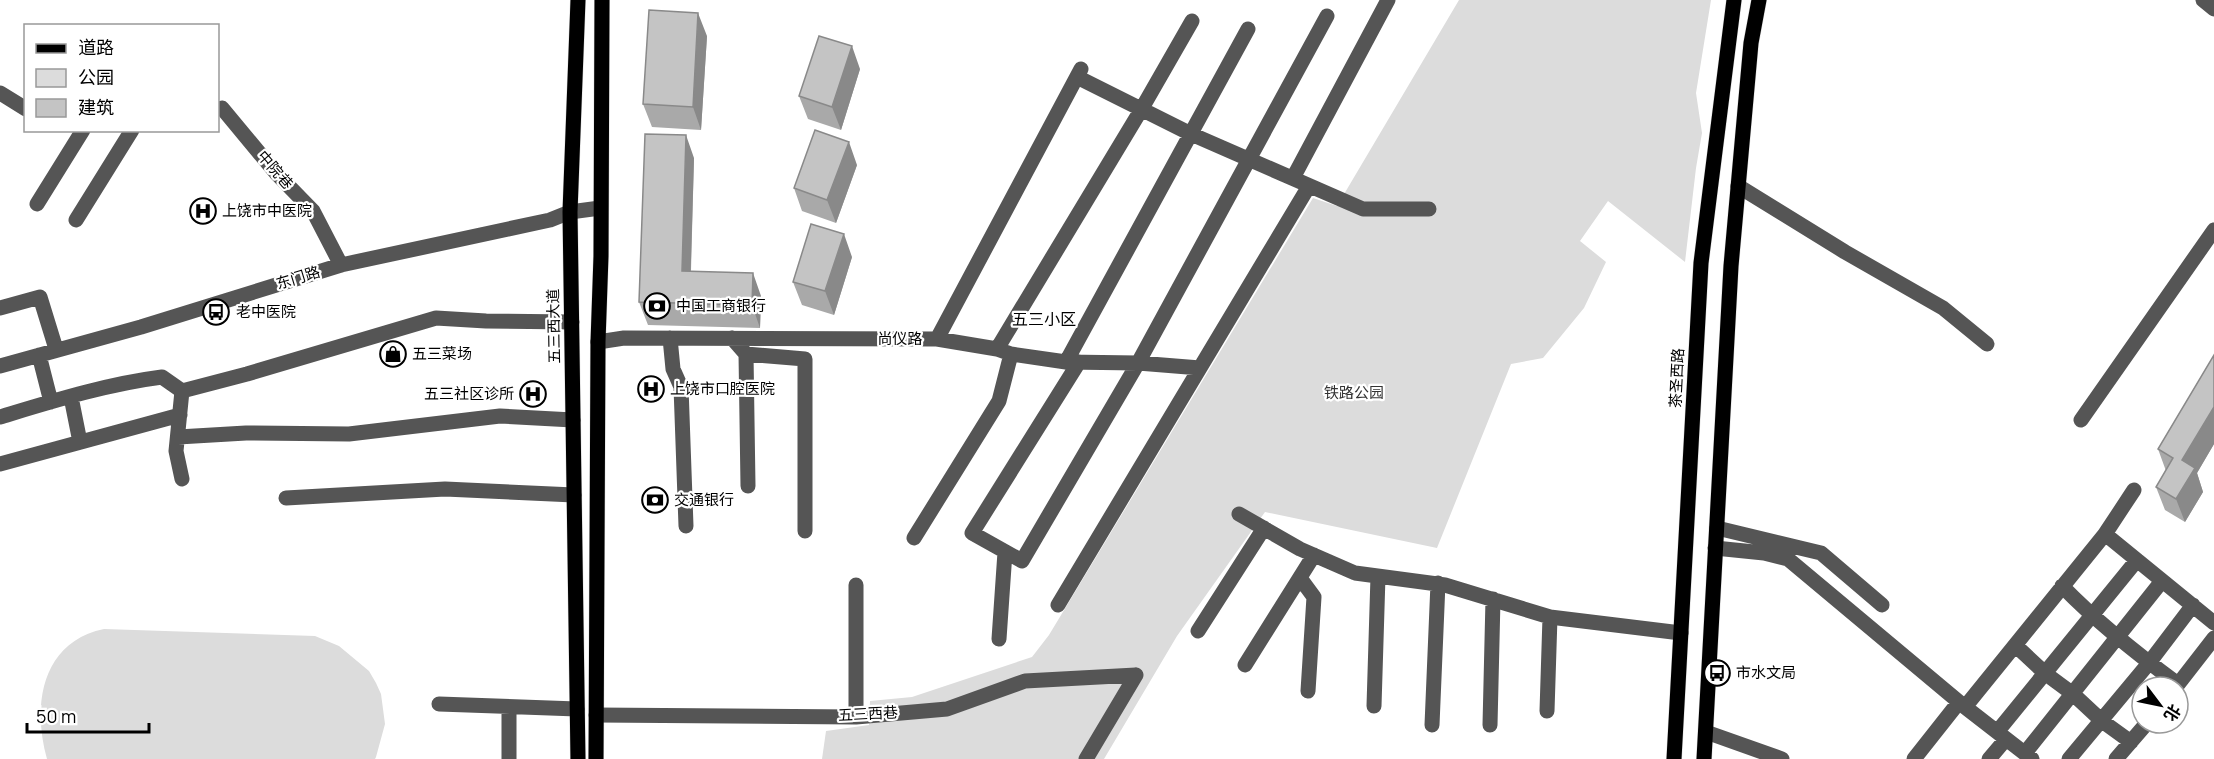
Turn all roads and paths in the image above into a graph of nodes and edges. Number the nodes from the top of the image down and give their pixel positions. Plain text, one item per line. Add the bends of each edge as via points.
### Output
1 (578, 0) edge
2 (602, 0) edge
3 (1388, 0) edge
4 (1734, 0) edge
5 (1759, 0) edge
6 (2203, 0) edge
7 (2214, 9) edge
8 (1327, 16) dead end
9 (1192, 21) dead end
10 (1248, 29) dead end
11 (0, 93) edge
12 (24, 108) edge
13 (222, 108) dead end
14 (1141, 110) junction
15 (82, 132) edge
16 (131, 132) edge
17 (1191, 134) junction
18 (1249, 159) junction
19 (1293, 178) junction
20 (1310, 186) junction
21 (1738, 186) junction
22 (37, 204) dead end
23 (600, 208) junction
24 (1429, 209) dead end
25 (570, 212) junction
26 (76, 220) dead end
27 (2214, 230) edge
28 (341, 265) junction
29 (0, 308) edge
30 (572, 322) junction
31 (670, 338) junction
32 (732, 338) junction
33 (937, 339) junction
34 (598, 342) junction
35 (1987, 344) dead end
36 (56, 349) junction
37 (1004, 352) junction
38 (746, 354) junction
39 (39, 355) junction
40 (1072, 362) junction
41 (1138, 363) junction
42 (0, 366) edge
43 (1200, 368) junction
44 (182, 391) junction
45 (71, 397) junction
46 (51, 402) junction
47 (180, 415) junction
48 (0, 417) edge
49 (573, 420) junction
50 (2081, 420) dead end
51 (178, 437) junction
52 (80, 442) junction
53 (0, 464) edge
54 (182, 479) dead end
55 (748, 486) dead end
56 (2134, 490) dead end
57 (574, 495) junction
58 (286, 498) dead end
59 (1239, 514) dead end
60 (686, 526) dead end
61 (1264, 528) junction
62 (1717, 528) junction
63 (805, 531) dead end
64 (2105, 534) junction
65 (914, 538) dead end
66 (1716, 548) junction
67 (1005, 552) junction
68 (1314, 555) junction
69 (2137, 560) junction
70 (1378, 576) junction
71 (1300, 578) junction
72 (2162, 580) junction
73 (1438, 584) junction
74 (856, 585) dead end
75 (2062, 586) junction
76 (1493, 599) junction
77 (1058, 605) dead end
78 (1882, 605) dead end
79 (2193, 605) junction
80 (1550, 617) junction
81 (2092, 617) junction
82 (2214, 623) edge
83 (1198, 631) dead end
84 (1681, 633) junction
85 (2116, 638) junction
86 (2214, 638) edge
87 (999, 639) dead end
88 (2015, 645) junction
89 (2149, 663) junction
90 (1245, 665) dead end
91 (2046, 674) junction
92 (2164, 675) edge
93 (2185, 675) edge
94 (1308, 691) dead end
95 (2073, 694) junction
96 (439, 704) dead end
97 (1962, 705) junction
98 (1374, 706) dead end
99 (509, 707) junction
100 (577, 710) junction
101 (1547, 711) dead end
102 (596, 715) junction
103 (856, 717) junction
104 (2102, 721) junction
105 (1432, 725) dead end
106 (1490, 725) dead end
107 (1706, 732) junction
108 (2137, 735) edge
109 (2001, 736) junction
110 (2131, 742) junction
111 (1752, 754) edge
112 (2028, 756) edge
113 (508, 759) edge
114 (578, 759) edge
115 (596, 759) edge
116 (1086, 759) edge
117 (1674, 759) edge
118 (1704, 759) edge
119 (1782, 759) edge
120 (1914, 759) edge
121 (1989, 759) edge
122 (2069, 759) edge
123 (2116, 759) edge

1 - 25 main road, 五三西大道
2 - 23 main road
3 - 19 street
4 - 84 main road, 茶圣西路 via 1701,263
5 - 21 main road via 1751,43
6 - 7 street
8 - 18 street
9 - 14 street
10 - 17 street
11 - 12 street
13 - 28 street, 中院巷 via 313,211
14 - 17 street
14 - 33 street via 1079,73
14 - 37 street
15 - 22 street
16 - 26 street
17 - 18 street
17 - 40 street
18 - 19 street
18 - 41 street
19 - 20 street
20 - 24 street via 1363,209
20 - 43 street
21 - 35 street via 1943,308
21 - 62 main road
23 - 25 street, 东门路
23 - 34 main road
25 - 28 street, 东门路 via 550,220
25 - 30 main road, 五三西大道
27 - 50 street
28 - 36 street, 东门路
29 - 36 street via 40,297
30 - 44 street via 436,318
30 - 49 main road, 五三西大道
31 - 32 street, 尚仪路
31 - 34 street, 尚仪路
31 - 60 street via 673,369 681,387
32 - 33 street, 尚仪路
32 - 38 street
33 - 37 street, 尚仪路
34 - 102 main road
36 - 39 street, 东门路
37 - 40 street, 尚仪路
37 - 65 street via 999,401
38 - 55 street
38 - 63 street via 805,359
39 - 42 street, 东门路
39 - 46 street
40 - 41 street, 尚仪路
40 - 67 street via 972,533
41 - 43 street, 尚仪路
41 - 67 street via 1022,561
43 - 77 street
44 - 45 street via 162,377
44 - 47 street
45 - 46 street
45 - 52 street
46 - 48 street
47 - 51 street
47 - 52 street
49 - 51 street via 500,416 349,434
49 - 57 main road, 五三西大道
51 - 54 street via 176,452
52 - 53 street
56 - 64 street
57 - 58 street via 445,489
57 - 100 main road, 五三西大道
59 - 61 street
61 - 68 street
61 - 83 street
62 - 66 main road
62 - 78 street via 1821,553
64 - 69 street
64 - 75 street
66 - 97 street via 1788,559
66 - 107 main road
67 - 87 street
68 - 70 street via 1355,573
68 - 71 street
69 - 72 street
69 - 81 street
70 - 73 street
70 - 98 street
71 - 90 street
71 - 94 street via 1314,597
72 - 79 street
72 - 85 street
73 - 76 street
73 - 105 street
74 - 103 street
75 - 81 street
75 - 88 street
76 - 80 street
76 - 106 street
79 - 82 street
79 - 89 street
80 - 84 street
80 - 101 street
81 - 85 street
81 - 91 street
84 - 117 main road, 茶圣西路
85 - 89 street
85 - 95 street
86 - 93 street
88 - 91 street
88 - 97 street
89 - 92 street
89 - 104 street
91 - 95 street
91 - 109 street
95 - 104 street
95 - 112 street
96 - 99 street
97 - 109 street
97 - 120 street
99 - 100 street
99 - 113 street
100 - 114 main road, 五三西大道
102 - 103 street, 五三西巷
102 - 115 main road
103 - 116 street, 五三西巷 via 947,709 1025,681 1136,675
104 - 110 street
104 - 122 street
107 - 111 street
107 - 118 main road
108 - 110 street
109 - 112 street
109 - 121 street
110 - 123 street
111 - 119 street

